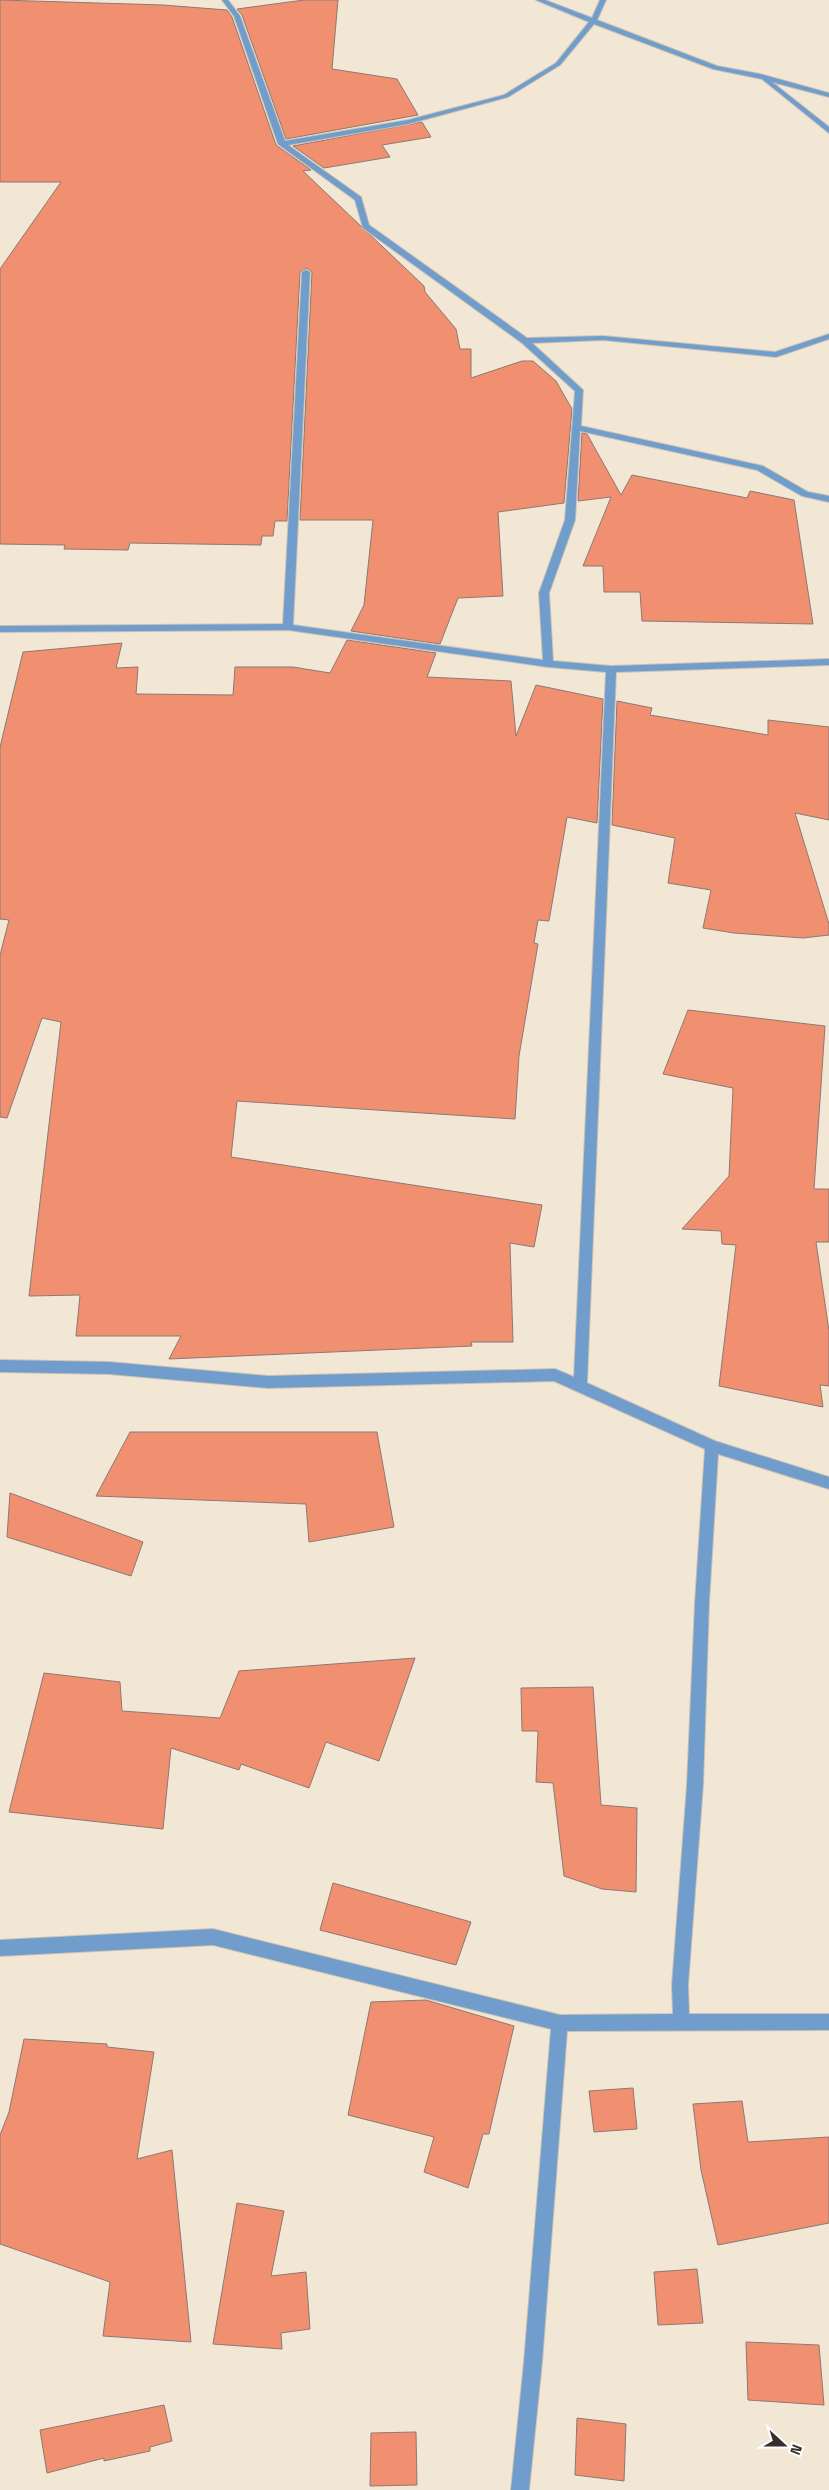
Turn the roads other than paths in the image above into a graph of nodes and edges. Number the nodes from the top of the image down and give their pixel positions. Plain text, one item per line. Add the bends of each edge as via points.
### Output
1 (225, 0) edge
2 (539, 0) edge
3 (603, 0) edge
4 (594, 20) junction
5 (760, 76) junction
6 (829, 95) edge
7 (829, 131) edge
8 (282, 144) junction
9 (306, 272) dead end
10 (829, 336) edge
11 (525, 341) junction
12 (578, 428) junction
13 (829, 499) edge
14 (288, 627) junction
15 (0, 629) edge
16 (829, 662) edge
17 (548, 664) junction
18 (611, 669) junction
19 (0, 1366) edge
20 (580, 1386) junction
21 (712, 1446) junction
22 (829, 1483) edge
23 (0, 1948) edge
24 (681, 2022) junction
25 (829, 2022) edge
26 (560, 2024) junction
27 (520, 2490) edge

1 - 8 street via 237,16
2 - 4 street
3 - 4 street
4 - 5 street via 715,68
4 - 8 street via 558,64 506,96 408,122
5 - 6 street
5 - 7 street
8 - 11 street via 358,199 366,226
9 - 14 street
10 - 11 street via 776,355 603,338
11 - 12 street via 579,390
12 - 13 street via 760,468 805,494
12 - 17 street via 570,520 544,593
14 - 15 street
14 - 17 street
16 - 18 street
17 - 18 street
18 - 20 street
19 - 20 street via 109,1368 268,1382 555,1375
20 - 21 street
21 - 22 street
21 - 24 street via 695,1785 680,1985
23 - 26 street via 213,1938
24 - 25 street
24 - 26 street
26 - 27 street

